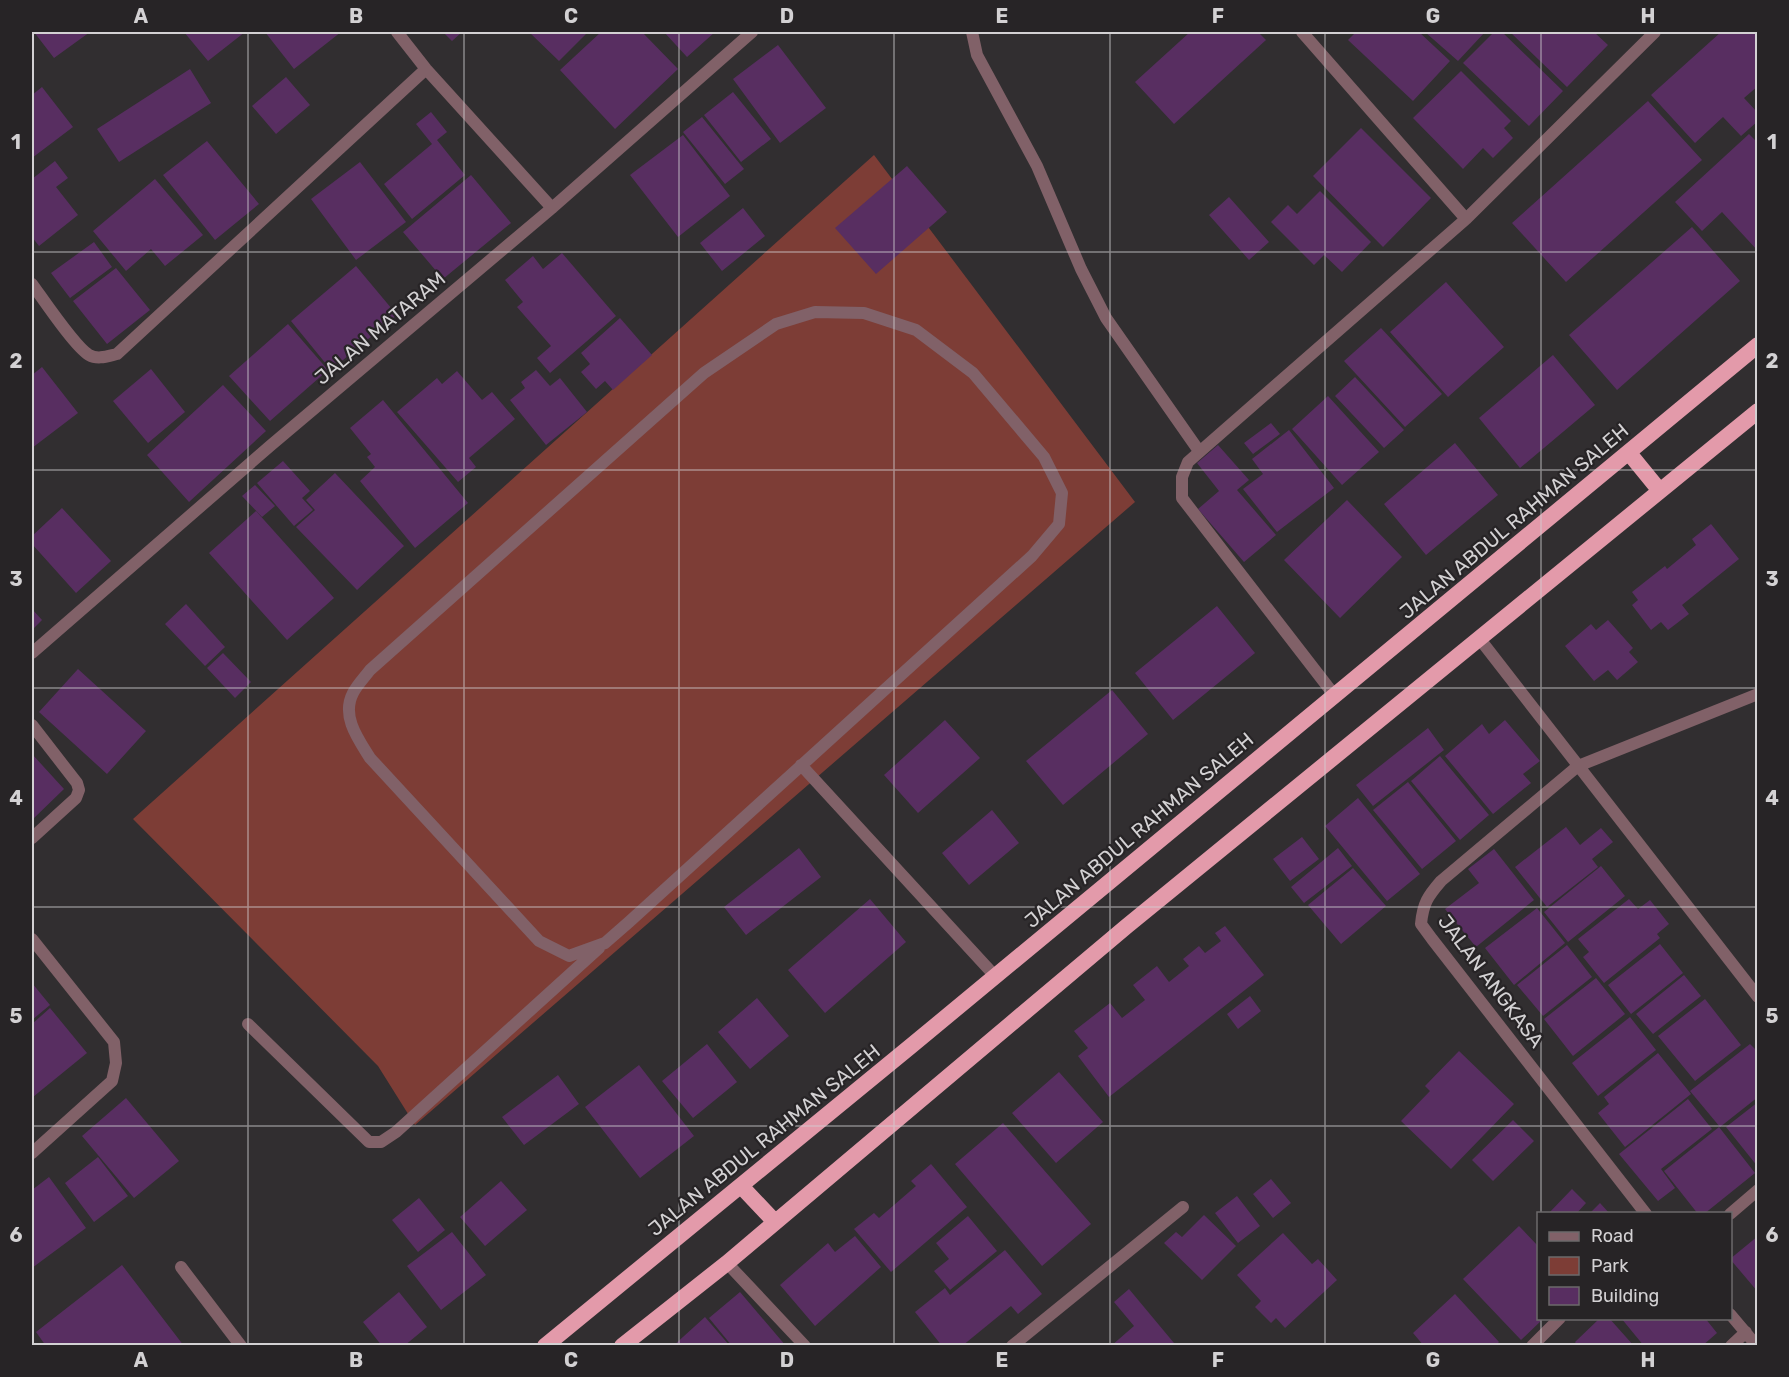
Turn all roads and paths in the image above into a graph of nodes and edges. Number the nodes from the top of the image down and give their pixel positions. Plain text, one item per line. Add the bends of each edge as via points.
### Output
1 (397, 32) edge
2 (752, 32) edge
3 (972, 32) edge
4 (1302, 32) edge
5 (1655, 32) edge
6 (426, 69) junction
7 (552, 208) junction
8 (1466, 219) junction
9 (32, 284) edge
10 (1758, 345) edge
11 (1758, 411) edge
12 (1199, 451) junction
13 (1629, 453) junction
14 (1660, 491) junction
15 (1479, 638) junction
16 (32, 653) edge
17 (1758, 694) edge
18 (1335, 696) junction
19 (32, 725) edge
20 (801, 765) junction
21 (1578, 766) junction
22 (32, 838) edge
23 (32, 939) edge
24 (605, 943) junction
25 (995, 976) junction
26 (1758, 998) edge
27 (248, 1024) dead end
28 (32, 1153) edge
29 (741, 1186) junction
30 (1758, 1190) edge
31 (1183, 1207) dead end
32 (1644, 1212) edge
33 (1732, 1212) edge
34 (775, 1222) junction
35 (727, 1263) junction
36 (181, 1267) dead end
37 (1732, 1315) edge
38 (1558, 1320) edge
39 (1746, 1332) junction
40 (242, 1346) edge
41 (545, 1346) edge
42 (622, 1346) edge
43 (805, 1346) edge
44 (1012, 1346) edge
45 (1532, 1346) edge
46 (1731, 1346) edge
47 (1757, 1346) edge

1 - 6 street
2 - 7 street, JALAN MATARAM
3 - 12 street via 977,55 1037,166 1106,318
4 - 8 street
5 - 8 street
6 - 7 street
6 - 9 street via 117,354 89,354
7 - 16 street, JALAN MATARAM
8 - 12 street
10 - 13 highway, JALAN ABDUL RAHMAN SALEH
11 - 14 highway
12 - 18 street via 1188,462 1182,477 1182,498
13 - 14 highway
13 - 18 highway, JALAN ABDUL RAHMAN SALEH
14 - 15 highway
15 - 21 street
15 - 34 highway via 1127,926
17 - 21 street, JALAN ANGKASA
18 - 25 highway, JALAN ABDUL RAHMAN SALEH
19 - 22 street via 79,790 76,798
20 - 24 street
20 - 24 street via 1032,556 1059,524 1062,493 1044,457 973,373 916,330 864,313 815,312 776,324 704,374 370,670 352,694 348,714 370,758 539,941 569,956
20 - 25 street
21 - 26 street
21 - 32 street, JALAN ANGKASA via 1441,881 1427,897 1421,924
23 - 28 street via 114,1042 116,1063 112,1081
24 - 27 street via 381,1142 369,1142
25 - 29 highway, JALAN ABDUL RAHMAN SALEH
29 - 34 highway
29 - 41 highway, JALAN ABDUL RAHMAN SALEH
30 - 33 street
31 - 44 street
34 - 35 highway
35 - 42 highway
35 - 43 street
36 - 40 street
37 - 39 street
38 - 45 street
39 - 46 street
39 - 47 street

